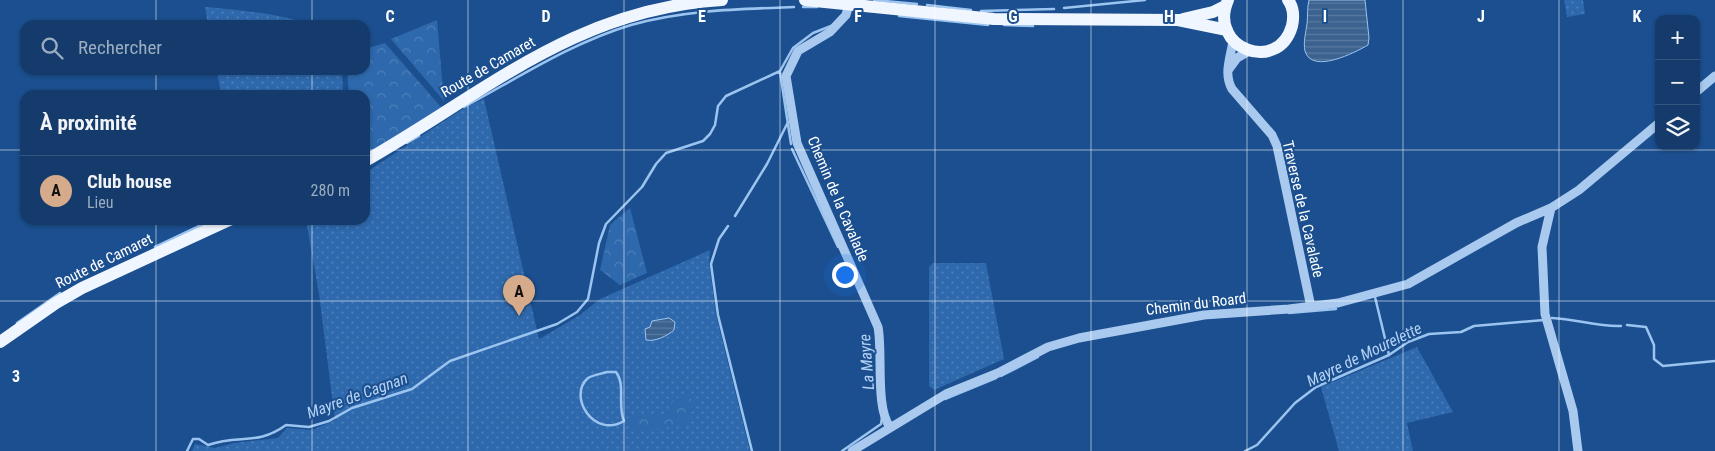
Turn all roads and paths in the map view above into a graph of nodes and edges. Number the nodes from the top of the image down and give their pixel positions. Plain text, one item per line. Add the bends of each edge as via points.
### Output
1 (722, 0) edge
2 (805, 0) edge
3 (703, 1) edge
4 (1291, 2) edge
5 (840, 3) junction
6 (1227, 3) edge
7 (1178, 20) junction
8 (1230, 35) junction
9 (1249, 51) junction
10 (1228, 71) junction
11 (1715, 76) edge
12 (1700, 89) edge
13 (1655, 126) edge
14 (370, 158) edge
15 (1551, 208) junction
16 (218, 225) edge
17 (1311, 307) junction
18 (0, 342) edge
19 (890, 427) junction
20 (852, 451) edge
21 (1578, 451) edge

1 - 3 main road, Route de Camaret
2 - 5 main road
3 - 14 main road, Route de Camaret via 649,10 609,22 570,39 467,96
4 - 9 main road via 1292,22 1286,39 1271,50
5 - 7 main road via 1010,20
5 - 19 street, Chemin de la Cavalade via 846,15 830,32 798,50 786,76 797,143 878,327 880,385 885,418
6 - 7 main road via 1213,12
6 - 8 main road via 1224,19
7 - 8 main road
8 - 9 main road via 1240,47
8 - 10 street, Traverse de la Cavalade
9 - 10 street via 1237,58
10 - 17 street, Traverse de la Cavalade via 1232,89 1272,135 1277,146
11 - 12 street
13 - 15 street, Chemin du Roard via 1578,190
15 - 17 street, Chemin du Roard via 1516,223 1408,284
15 - 21 street via 1542,247 1545,314 1573,411
16 - 18 main road, Route de Camaret via 82,288
17 - 19 street, Chemin du Roard via 1204,315 1079,338 1048,347 998,373 965,385
19 - 20 street, Chemin du Roard

